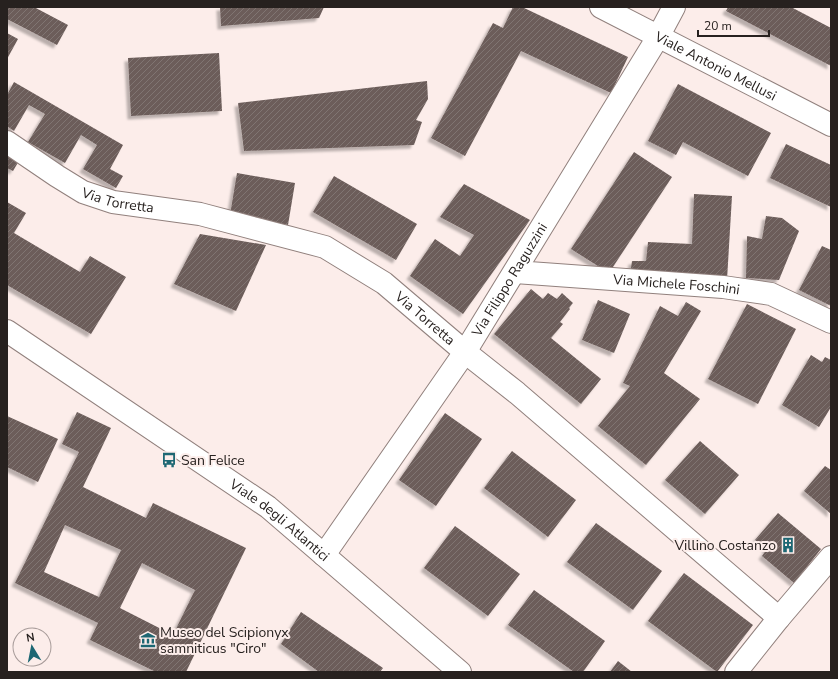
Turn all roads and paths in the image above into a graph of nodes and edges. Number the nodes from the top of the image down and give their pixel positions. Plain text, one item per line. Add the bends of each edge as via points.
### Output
1 (601, 7) edge
2 (674, 7) edge
3 (658, 36) junction
4 (831, 124) edge
5 (7, 142) edge
6 (515, 272) junction
7 (831, 322) edge
8 (7, 331) edge
9 (465, 352) junction
10 (324, 556) junction
11 (831, 558) edge
12 (778, 618) junction
13 (460, 672) edge
14 (736, 672) edge

1 - 3 street, Viale Antonio Mellusi
2 - 3 street, Via Filippo Raguzzini
3 - 4 street, Viale Antonio Mellusi
3 - 6 street, Via Filippo Raguzzini
5 - 9 street, Via Torretta via 83,192 113,202 200,214 326,247 384,283
6 - 7 street, Via Michele Foschini via 723,287 772,294
6 - 9 street, Via Filippo Raguzzini
8 - 10 street, Viale degli Atlantici via 268,506
9 - 10 street, Via Filippo Raguzzini
9 - 12 street, Via Torretta via 516,392
10 - 13 street, Viale degli Atlantici
11 - 12 street
12 - 14 street

